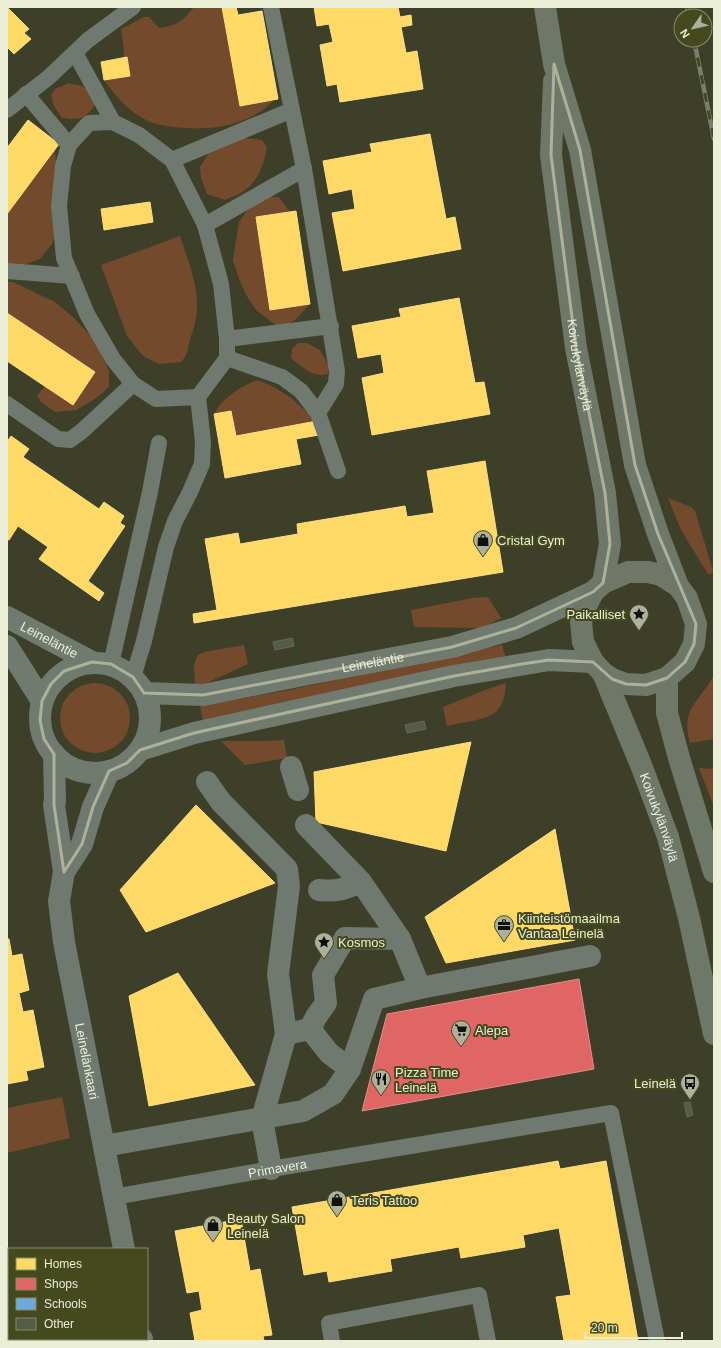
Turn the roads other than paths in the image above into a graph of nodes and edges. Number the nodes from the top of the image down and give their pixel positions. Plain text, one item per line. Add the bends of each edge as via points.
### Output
1 (133, 7) edge
2 (271, 7) edge
3 (545, 7) edge
4 (75, 53) junction
5 (554, 64) junction
6 (26, 94) junction
7 (7, 110) edge
8 (292, 110) junction
9 (113, 122) junction
10 (69, 145) junction
11 (172, 160) junction
12 (304, 169) junction
13 (205, 225) junction
14 (7, 271) edge
15 (72, 276) junction
16 (331, 326) junction
17 (227, 339) junction
18 (227, 358) junction
19 (133, 384) junction
20 (198, 397) junction
21 (7, 404) edge
22 (318, 413) junction
23 (159, 443) dead end
24 (338, 471) dead end
25 (678, 586) junction
26 (598, 588) junction
27 (7, 617) edge
28 (7, 646) edge
29 (102, 663) junction
30 (598, 668) junction
31 (667, 678) junction
32 (139, 685) junction
33 (42, 701) junction
34 (140, 750) junction
35 (54, 754) junction
36 (291, 767) dead end
37 (109, 771) junction
38 (207, 782) dead end
39 (298, 790) dead end
40 (306, 825) dead end
41 (64, 872) junction
42 (714, 872) edge
43 (361, 882) junction
44 (304, 888) junction
45 (400, 939) junction
46 (590, 956) dead end
47 (420, 988) junction
48 (310, 1029) junction
49 (286, 1034) junction
50 (714, 1034) edge
51 (350, 1069) junction
52 (262, 1119) junction
53 (104, 1146) junction
54 (271, 1169) junction
55 (114, 1197) junction
56 (124, 1248) edge
57 (489, 1332) edge
58 (332, 1341) edge
59 (657, 1341) edge

1 - 4 lane via 88,40
2 - 8 lane
3 - 5 main road, Koivukylänväylä
4 - 6 lane
4 - 9 lane
5 - 25 main road, Koivukylänväylä via 580,150 635,465
5 - 26 main road, Koivukylänväylä via 551,155 576,348 605,493 610,544
6 - 7 lane
6 - 10 lane
8 - 11 lane
8 - 12 lane
9 - 10 lane via 89,123
9 - 11 lane via 139,135
10 - 15 lane via 63,166 59,206 64,258
11 - 13 lane
12 - 13 lane
12 - 16 lane
13 - 17 lane via 221,284
14 - 15 lane
15 - 19 lane via 86,314 113,359
16 - 17 lane
16 - 22 lane via 338,371 336,384
17 - 18 lane
18 - 20 lane
18 - 22 lane via 282,377 301,391
19 - 20 lane via 156,399
19 - 21 lane via 70,440 58,439
20 - 32 lane via 203,442 202,464 175,521 166,547 144,641
22 - 24 lane
23 - 29 lane via 150,492
25 - 26 main road, Koivukylänväylä via 661,575 628,572
25 - 31 main road, Koivukylänväylä via 687,598 696,624 694,644 685,662
26 - 30 main road, Koivukylänväylä via 584,610 581,622 583,642
26 - 32 main road, Leineläntie via 516,628 452,646 203,695
27 - 29 main road, Leineläntie
28 - 33 main road, Leineläntie
29 - 32 main road
29 - 33 main road via 74,666 64,671 51,684
30 - 31 main road, Koivukylänväylä via 612,679 626,684 646,685
30 - 34 main road via 549,660 454,676 194,734
30 - 50 main road, Koivukylänväylä via 641,765 668,837 689,918
31 - 42 main road via 667,713
32 - 34 main road via 150,713 148,732
33 - 35 main road via 40,720 44,739
34 - 37 main road via 127,763
35 - 37 main road via 69,766 90,773
35 - 41 street, Leinelänkaari via 54,805
36 - 39 street
37 - 41 street, Leinelänkaari via 93,807 82,844
38 - 44 street via 221,802
40 - 43 street
41 - 53 street, Leinelänkaari via 59,901 64,942
43 - 44 street via 342,890
43 - 45 street
44 - 49 street via 278,974
45 - 47 street
45 - 48 street via 345,938 324,975 326,1003
46 - 47 street
47 - 51 street via 374,999
48 - 49 street
48 - 51 street via 329,1053
49 - 52 street
51 - 52 street via 333,1094 309,1108
52 - 53 street
52 - 54 street
53 - 55 street, Leinelänkaari
54 - 55 lane, Primavera
54 - 59 lane, Primavera via 610,1113
55 - 56 street, Leinelänkaari
57 - 58 lane via 479,1294 329,1323

